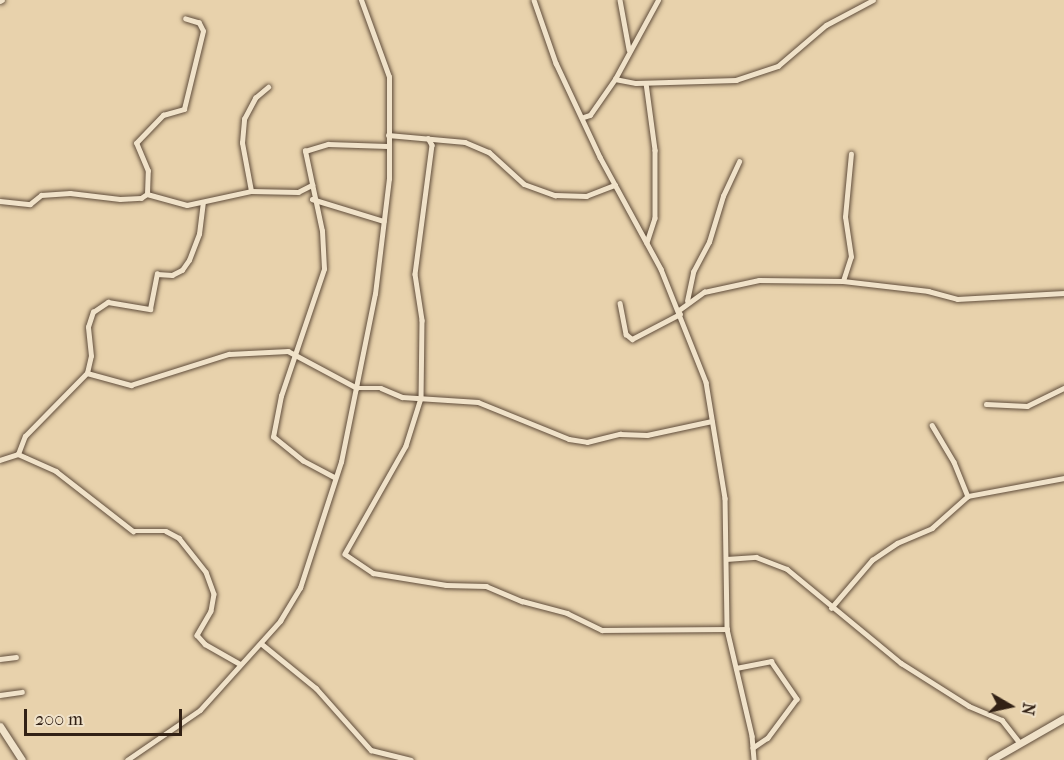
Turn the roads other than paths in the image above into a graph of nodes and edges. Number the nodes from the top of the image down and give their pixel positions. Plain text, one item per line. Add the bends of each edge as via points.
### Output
1 (361, 0) edge
2 (534, 0) edge
3 (620, 0) edge
4 (658, 0) edge
5 (873, 0) edge
6 (186, 19) dead end
7 (629, 50) junction
8 (615, 79) junction
9 (646, 83) junction
10 (268, 87) dead end
11 (584, 117) junction
12 (388, 135) junction
13 (428, 138) junction
14 (387, 146) junction
15 (851, 154) dead end
16 (739, 162) dead end
17 (312, 185) junction
18 (615, 185) junction
19 (251, 191) junction
20 (147, 194) junction
21 (312, 199) junction
22 (0, 201) edge
23 (202, 204) junction
24 (384, 221) junction
25 (647, 244) junction
26 (843, 281) junction
27 (1064, 293) edge
28 (687, 302) junction
29 (620, 303) dead end
30 (679, 312) junction
31 (296, 352) junction
32 (87, 373) junction
33 (357, 388) junction
34 (1064, 388) edge
35 (421, 398) junction
36 (986, 404) dead end
37 (712, 421) junction
38 (932, 425) dead end
39 (18, 454) junction
40 (0, 460) edge
41 (334, 478) junction
42 (1064, 478) edge
43 (968, 496) junction
44 (726, 559) junction
45 (831, 608) junction
46 (727, 629) junction
47 (262, 644) junction
48 (16, 657) dead end
49 (0, 659) edge
50 (240, 664) junction
51 (736, 668) junction
52 (22, 692) dead end
53 (0, 695) edge
54 (1064, 718) edge
55 (0, 726) edge
56 (1020, 743) junction
57 (753, 748) junction
58 (1005, 756) edge
59 (22, 760) edge
60 (127, 760) edge
61 (411, 760) edge
62 (754, 760) edge
63 (991, 760) edge

1 - 12 street via 389,77
2 - 11 street via 556,63
3 - 7 street
4 - 7 street
5 - 9 street via 826,25 803,47 767,70 736,80
6 - 20 street via 199,23 203,31 184,109 163,115 136,143 148,171
7 - 8 street
8 - 9 street
8 - 11 street via 590,115
9 - 25 street via 655,150 655,218
10 - 19 street via 255,98 244,119 242,143
11 - 18 street
12 - 13 street
12 - 14 street
13 - 18 street via 482,148 524,184 545,193 577,197
13 - 35 street via 432,145 415,274 422,320
14 - 17 street via 328,144 305,151
14 - 24 street via 389,179
15 - 26 street via 845,217 851,256
16 - 28 street via 723,196 709,242 693,272
17 - 19 street via 298,192
17 - 21 street
18 - 25 street
19 - 23 street
20 - 22 street via 120,199 70,193 41,195 30,204
20 - 23 street via 187,205
21 - 24 street
21 - 31 street via 322,231 324,269
23 - 32 street via 199,234 189,260 183,270 172,275 157,274 150,309 108,302 93,312 88,327 91,356
24 - 33 street
25 - 30 street
26 - 27 street via 928,291 957,299
26 - 28 street via 741,281 704,292
28 - 30 street
29 - 30 street via 626,333 632,339
30 - 37 street via 706,382
31 - 32 street via 243,351 131,385
31 - 33 street
31 - 41 street via 277,414 274,441
32 - 39 street via 24,436
33 - 35 street via 381,388 402,397
33 - 41 street
34 - 36 street via 1027,406
35 - 37 street via 478,402 587,442
35 - 46 street via 406,446 345,549 352,561 384,576 486,586 567,613 602,630
37 - 44 street via 725,498
38 - 43 street
39 - 40 street
39 - 50 street via 56,471 133,531 166,531 179,538 206,572 214,594 212,611 197,635
41 - 47 street via 300,588
42 - 43 street
43 - 45 street via 932,528 897,543 872,560
44 - 45 street via 756,557 787,569
44 - 46 street
45 - 56 street via 922,677 1002,720
46 - 51 street
47 - 50 street
47 - 61 street via 316,688 371,750
48 - 49 street
50 - 60 street via 200,710
51 - 57 street
51 - 57 street via 771,661 797,699 768,738
52 - 53 street
54 - 56 street
55 - 59 street
56 - 58 street
57 - 62 street
58 - 63 street

